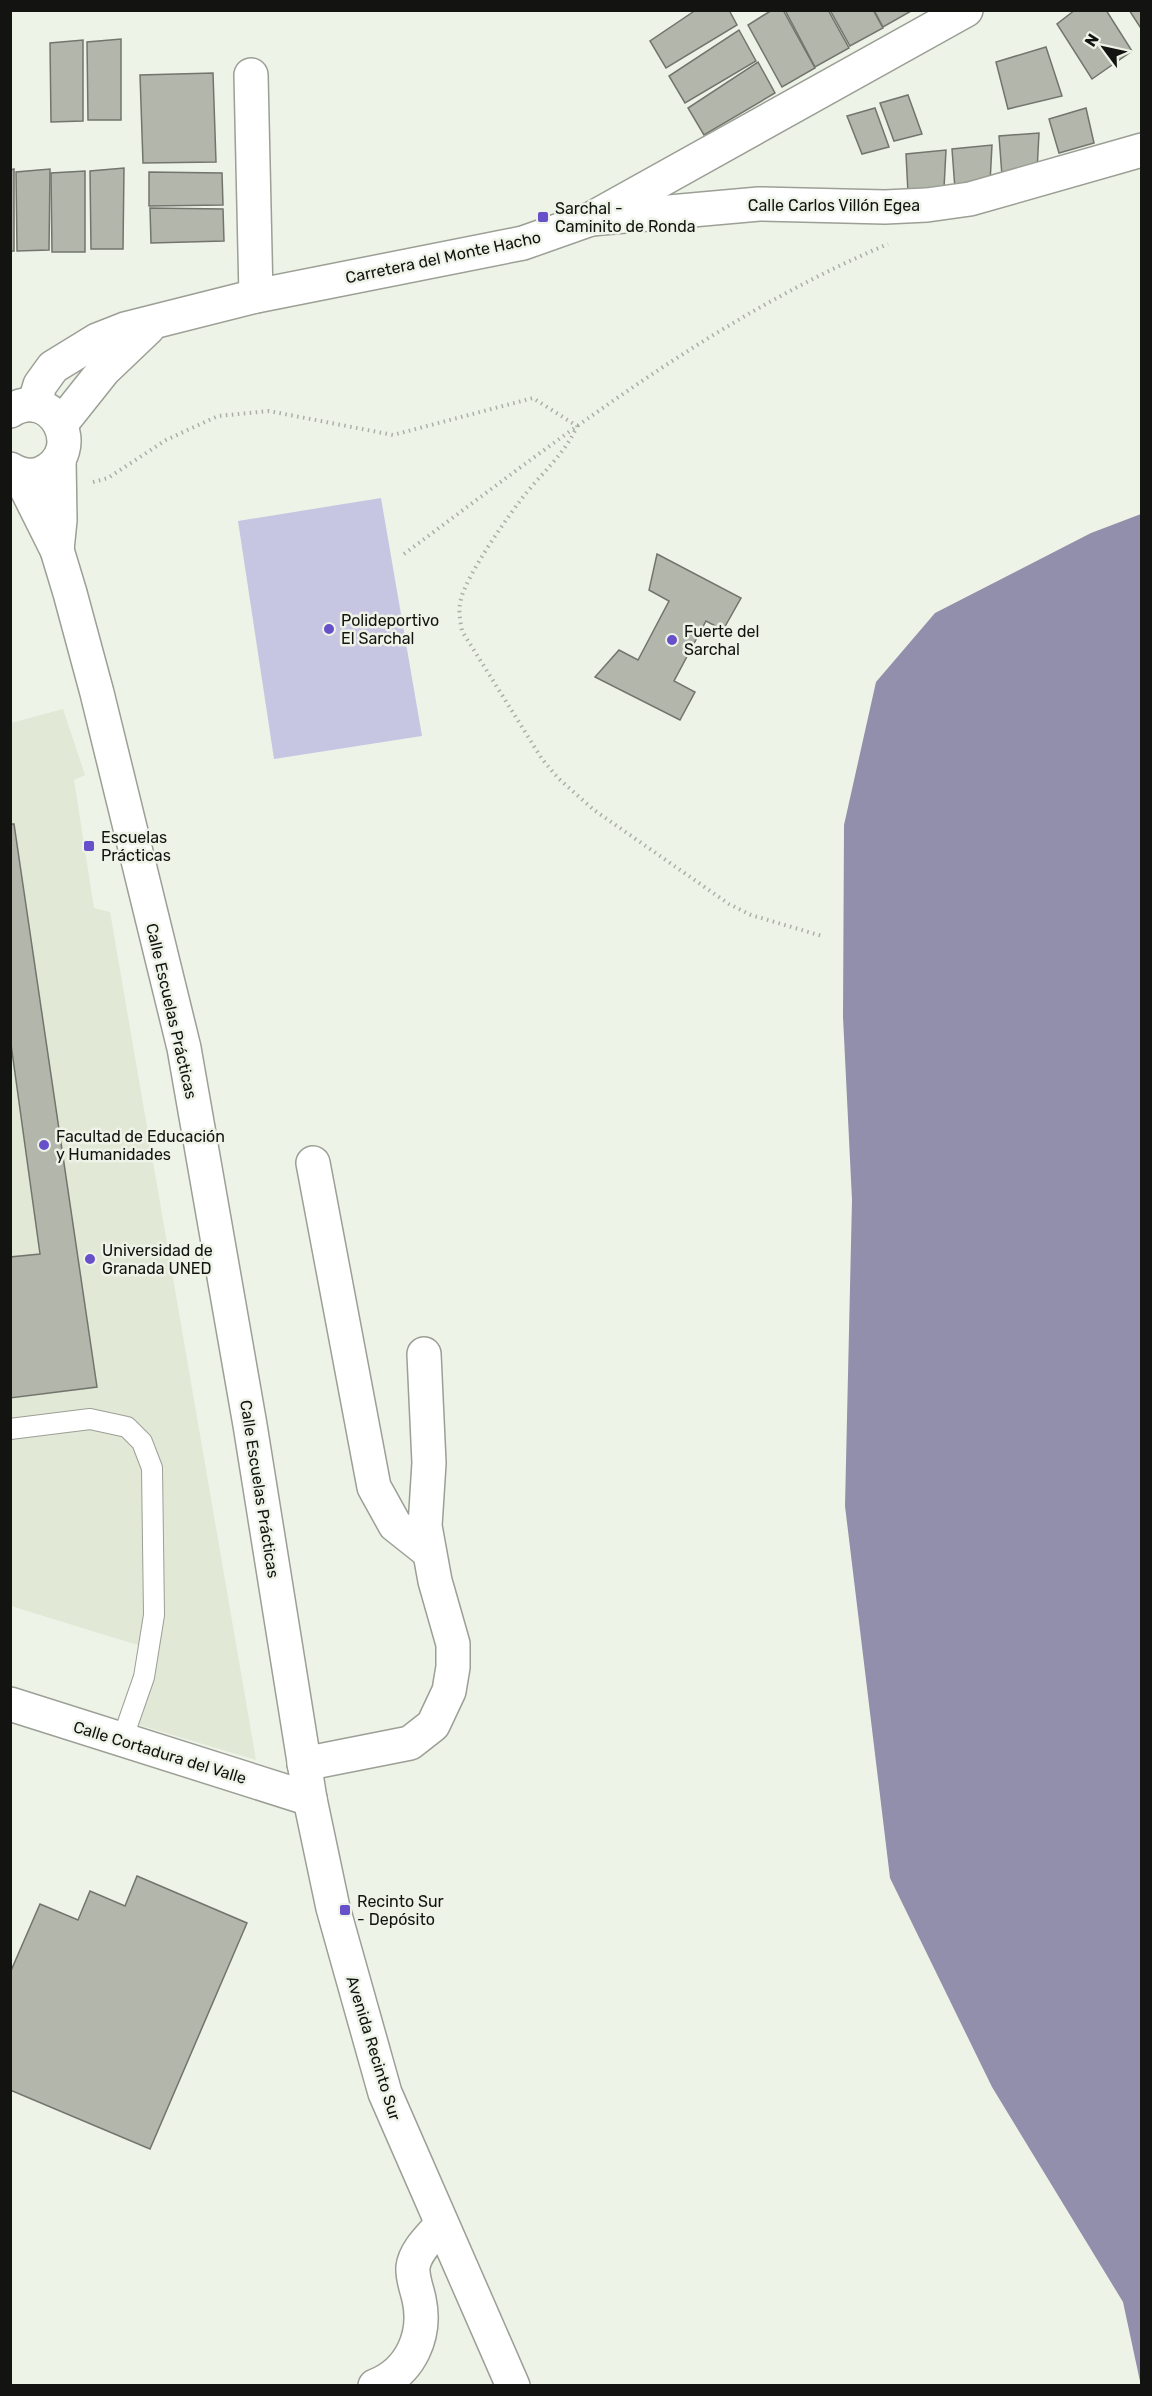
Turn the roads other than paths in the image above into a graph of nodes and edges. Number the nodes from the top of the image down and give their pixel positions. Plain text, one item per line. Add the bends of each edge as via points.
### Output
1 (966, 10) edge
2 (251, 75) dead end
3 (1142, 150) edge
4 (591, 219) junction
5 (256, 296) junction
6 (155, 322) junction
7 (18, 403) edge
8 (60, 424) junction
9 (14, 473) edge
10 (60, 474) junction
11 (57, 550) junction
12 (313, 1163) dead end
13 (424, 1354) dead end
14 (10, 1429) edge
15 (429, 1552) junction
16 (10, 1704) edge
17 (122, 1740) junction
18 (304, 1764) junction
19 (310, 1798) junction
20 (441, 2225) junction
21 (375, 2385) edge
22 (513, 2385) edge

1 - 4 main road, Carretera del Monte Hacho
2 - 5 main road
3 - 4 main road, Calle Carlos Villón Egea via 970,199 927,205 759,204
4 - 5 main road, Carretera del Monte Hacho via 523,243
5 - 6 main road, Carretera del Monte Hacho
6 - 7 main road, Carretera del Monte Hacho via 125,329 71,355 53,367 40,385
6 - 8 main road, Carretera del Monte Hacho via 104,370
7 - 8 main road via 49,411
8 - 10 main road via 65,441
9 - 10 main road via 38,475 53,466
9 - 11 main road
10 - 11 main road
11 - 18 main road, Calle Escuelas Prácticas via 97,693 184,1048
12 - 15 main road via 374,1487 395,1524
13 - 15 main road via 429,1463 425,1526
14 - 17 lane via 90,1419 127,1427 142,1442 152,1468 154,1615 144,1677
15 - 18 main road via 453,1644 448,1691 433,1725 410,1743
16 - 17 main road, Calle Cortadura del Valle
17 - 19 main road, Calle Cortadura del Valle
18 - 19 main road, Calle Escuelas Prácticas
19 - 20 main road, Avenida Recinto Sur via 324,1872 385,2093
20 - 21 main road via 419,2251 413,2269 422,2319 412,2355 400,2370
20 - 22 main road, Avenida Recinto Sur

